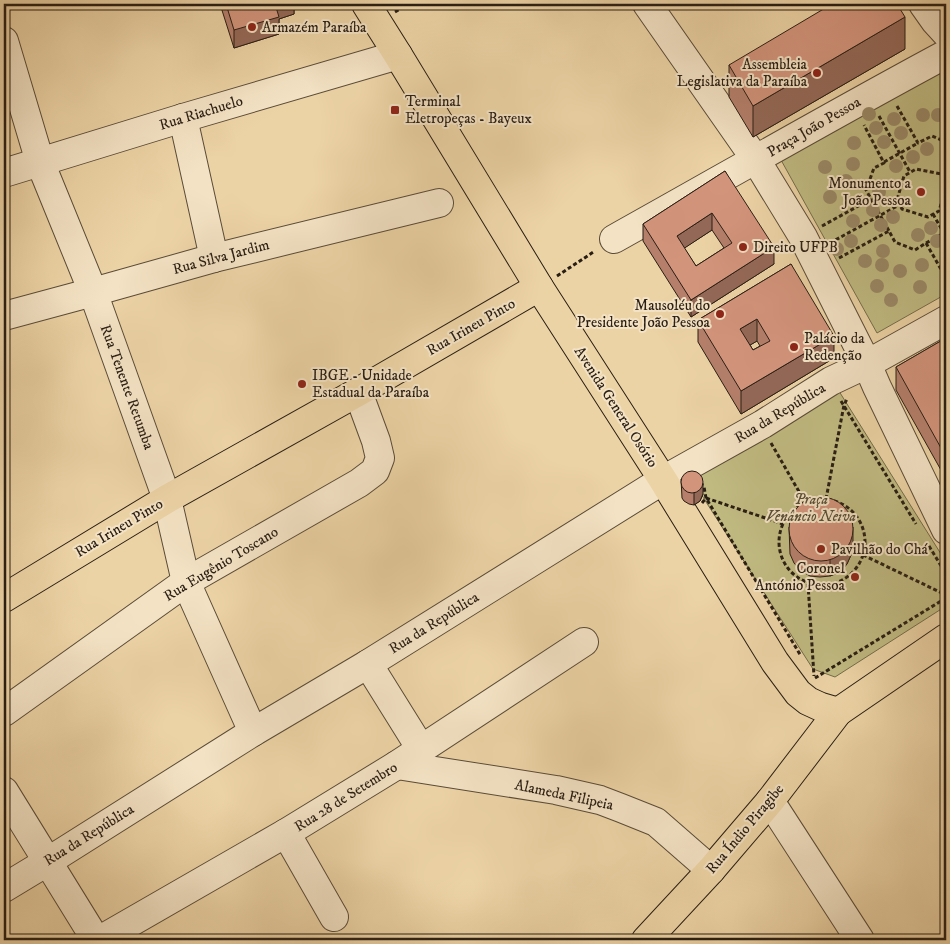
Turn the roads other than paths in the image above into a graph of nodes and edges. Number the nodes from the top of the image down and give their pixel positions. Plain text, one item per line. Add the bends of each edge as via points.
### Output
1 (366, 4) edge
2 (923, 4) edge
3 (659, 8) edge
4 (946, 33) edge
5 (4, 41) edge
6 (946, 54) edge
7 (398, 55) junction
8 (183, 118) junction
9 (756, 160) junction
10 (40, 162) junction
11 (4, 173) edge
12 (439, 202) dead end
13 (614, 239) road end
14 (214, 258) junction
15 (539, 287) junction
16 (93, 292) junction
17 (4, 316) edge
18 (946, 320) edge
19 (867, 364) junction
20 (358, 392) junction
21 (663, 480) junction
22 (167, 499) junction
23 (931, 534) edge
24 (186, 582) junction
25 (4, 598) edge
26 (946, 638) edge
27 (584, 642) dead end
28 (368, 664) junction
29 (4, 712) edge
30 (838, 712) junction
31 (253, 732) junction
32 (421, 750) junction
33 (397, 765) junction
34 (4, 791) edge
35 (770, 801) junction
36 (286, 833) junction
37 (47, 862) junction
38 (711, 870) junction
39 (4, 888) edge
40 (334, 917) dead end
41 (98, 940) edge
42 (646, 940) edge
43 (860, 940) edge

1 - 7 main road, Avenida General Osório
2 - 4 street
3 - 9 street
5 - 10 street, Rua Tenente Retumba
6 - 9 street, Praça João Pessoa
7 - 8 street, Rua Riachuelo
7 - 15 main road, Avenida General Osório
8 - 10 street, Rua Riachuelo
8 - 14 street
9 - 13 street
9 - 19 street, Praça João Pessoa via 811,254
10 - 11 street, Rua Riachuelo
10 - 16 street, Rua Tenente Retumba
12 - 14 street, Rua Silva Jardim
14 - 16 street, Rua Silva Jardim
15 - 20 main road, Rua Irineu Pinto
15 - 21 main road, Avenida General Osório
16 - 17 street, Rua Silva Jardim
16 - 22 street, Rua Tenente Retumba
18 - 19 street
19 - 21 street, Rua da República via 832,381
19 - 23 street
20 - 22 main road, Rua Irineu Pinto
20 - 24 street, Rua Eugênio Toscano via 380,458 375,471
21 - 28 street, Rua da República
21 - 30 main road, Avenida General Osório via 790,683 808,701
22 - 24 street, Rua Tenente Retumba
22 - 25 main road, Rua Irineu Pinto
24 - 29 street, Rua Eugênio Toscano
24 - 31 street, Rua Tenente Retumba
26 - 30 main road, Rua Índio Piragibe
27 - 32 street, Rua 28 de Setembro
28 - 31 street, Rua da República
28 - 32 street
30 - 35 main road, Rua Índio Piragibe
31 - 37 street, Rua da República
32 - 33 street, Rua 28 de Setembro
33 - 36 street, Rua 28 de Setembro
33 - 38 street, Alameda Filipeia via 600,800 656,822
34 - 37 street
35 - 38 main road, Rua Índio Piragibe
35 - 43 street
36 - 40 street
36 - 41 street, Rua 28 de Setembro
37 - 39 street, Rua da República
37 - 41 street
38 - 42 main road, Rua Índio Piragibe

